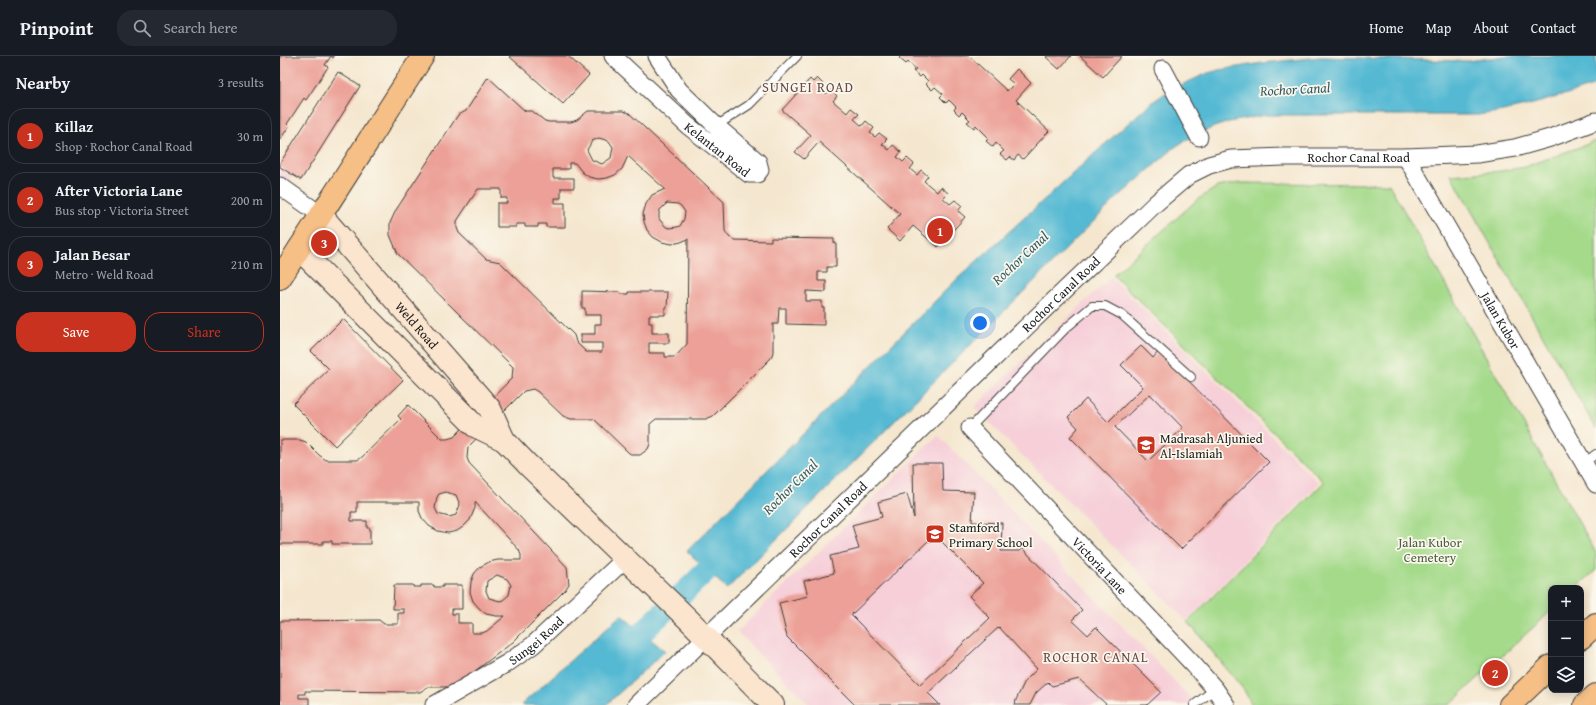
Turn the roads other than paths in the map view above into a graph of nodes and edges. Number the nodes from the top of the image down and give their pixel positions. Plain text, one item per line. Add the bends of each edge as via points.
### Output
1 (423, 56) edge
2 (614, 56) edge
3 (657, 56) edge
4 (797, 56) edge
5 (1163, 69) dead end
6 (679, 90) junction
7 (663, 103) junction
8 (1596, 121) edge
9 (716, 126) junction
10 (1197, 134) dead end
11 (1406, 157) junction
12 (280, 186) edge
13 (321, 214) junction
14 (299, 249) junction
15 (280, 278) edge
16 (1191, 377) dead end
17 (482, 417) junction
18 (970, 428) joint
19 (1590, 458) edge
20 (1596, 484) edge
21 (632, 566) junction
22 (1596, 624) edge
23 (1584, 635) edge
24 (705, 638) junction
25 (1548, 669) edge
26 (1215, 689) junction
27 (1596, 695) edge
28 (434, 705) edge
29 (636, 705) edge
30 (773, 705) edge
31 (1194, 705) edge
32 (1226, 705) edge
33 (1510, 705) edge
34 (1585, 705) edge

1 - 13 main road
2 - 7 street, Kelantan Road
3 - 6 street, Kelantan Road
4 - 9 lane via 749,105
5 - 10 street
6 - 7 street via 667,88 663,91
6 - 9 street, Kelantan Road
7 - 9 street, Kelantan Road via 732,162 749,174 757,174 760,170 758,162
8 - 11 street, Rochor Canal Road via 1515,148 1477,154
11 - 19 street, Jalan Kubor
11 - 24 street, Rochor Canal Road via 1231,159 1209,165 1189,175 1046,308
12 - 13 street
13 - 14 main road
13 - 17 street, Weld Road
14 - 15 main road
14 - 17 street, Weld Road
16 - 18 lane via 1122,315 1105,306 1092,306 1065,329
17 - 21 street, Weld Road
18 - 26 street, Victoria Lane
19 - 20 street, Jalan Kubor
21 - 24 street, Weld Road
21 - 28 street, Sungei Road via 510,662
22 - 23 main road
24 - 29 street, Rochor Canal Road
24 - 30 street
25 - 33 main road
26 - 31 lane
26 - 32 street, Victoria Lane
27 - 34 main road

